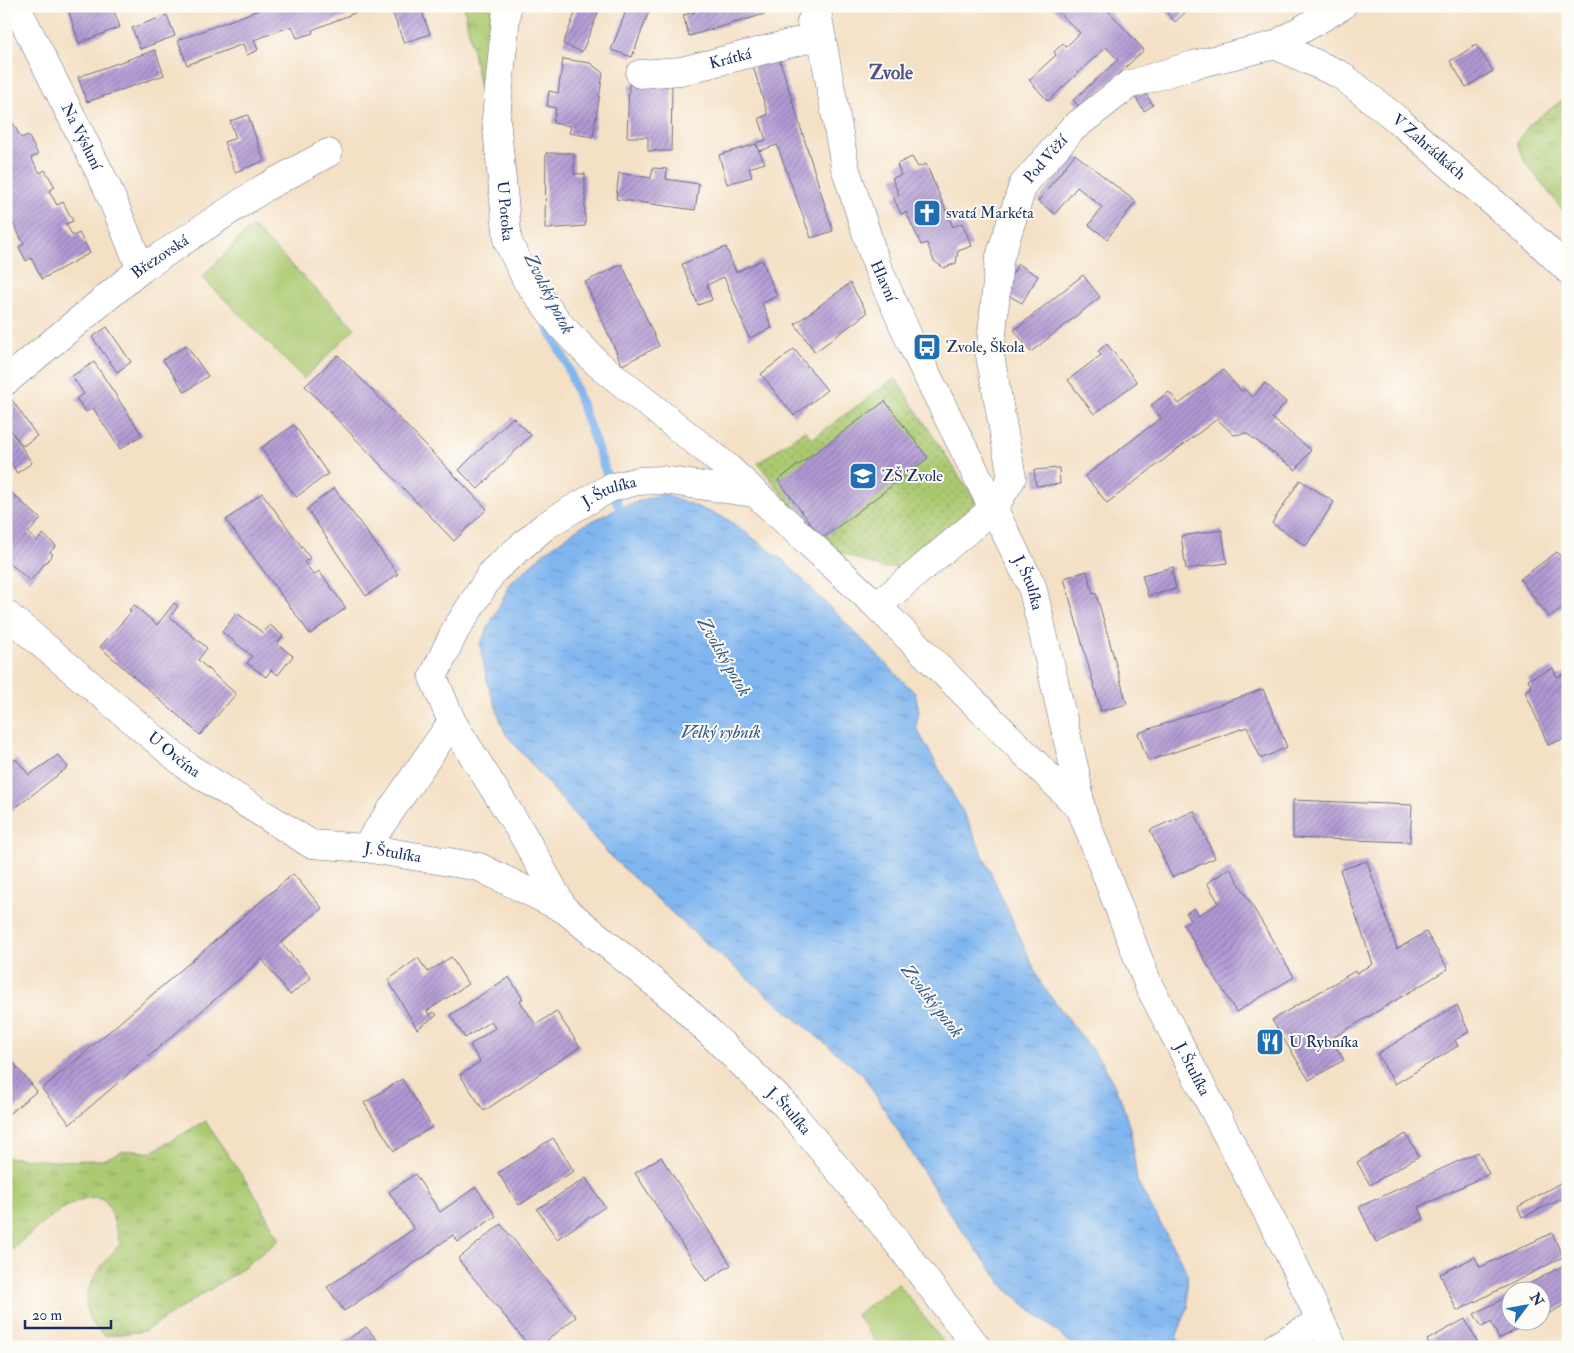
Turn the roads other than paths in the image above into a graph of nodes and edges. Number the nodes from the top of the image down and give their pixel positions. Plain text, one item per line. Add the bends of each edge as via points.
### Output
1 (16, 6) edge
2 (507, 6) edge
3 (800, 6) edge
4 (816, 6) edge
5 (1342, 6) edge
6 (820, 36) junction
7 (1274, 45) junction
8 (640, 74) dead end
9 (328, 153) dead end
10 (141, 268) junction
11 (1568, 270) edge
12 (6, 381) edge
13 (753, 493) junction
14 (993, 509) junction
15 (877, 606) junction
16 (6, 614) edge
17 (452, 722) junction
18 (1081, 809) junction
19 (365, 848) junction
20 (564, 909) junction
21 (1320, 1321) junction
22 (976, 1347) edge
23 (1275, 1347) edge
24 (1333, 1347) edge

1 - 10 street, Na Výsluní via 107,187
2 - 13 street, U Potoka via 496,118 508,242 527,281 562,327 597,363 726,466
3 - 6 street, Hlavní
4 - 6 street, Hlavní
5 - 7 street, Pod Věží
6 - 8 street, Krátká via 681,71
6 - 14 street, Hlavní via 845,167 878,266 909,338
7 - 11 street, V Zahrádkách via 1341,75 1399,121
7 - 14 street, Pod Věží via 1128,85 1072,129 1022,186 999,260 990,354 1012,478
9 - 10 street, Březovská via 264,188
10 - 12 street, Březovská
13 - 15 street, J. Štulíka
13 - 17 street, J. Štulíka via 663,480 638,481 610,488 545,526 492,571 455,631 433,677
14 - 15 street
14 - 18 street, J. Štulíka via 1032,586
15 - 18 street, J. Štulíka
16 - 19 street, U Ovčína via 188,767 311,844
17 - 19 street, J. Štulíka
17 - 20 street, J. Štulíka via 524,835
18 - 21 street, J. Štulíka via 1148,984 1288,1252
19 - 20 street, J. Štulíka via 479,868
20 - 22 street, J. Štulíka via 678,1002 786,1106 888,1229
21 - 23 street
21 - 24 street, J. Štulíka

